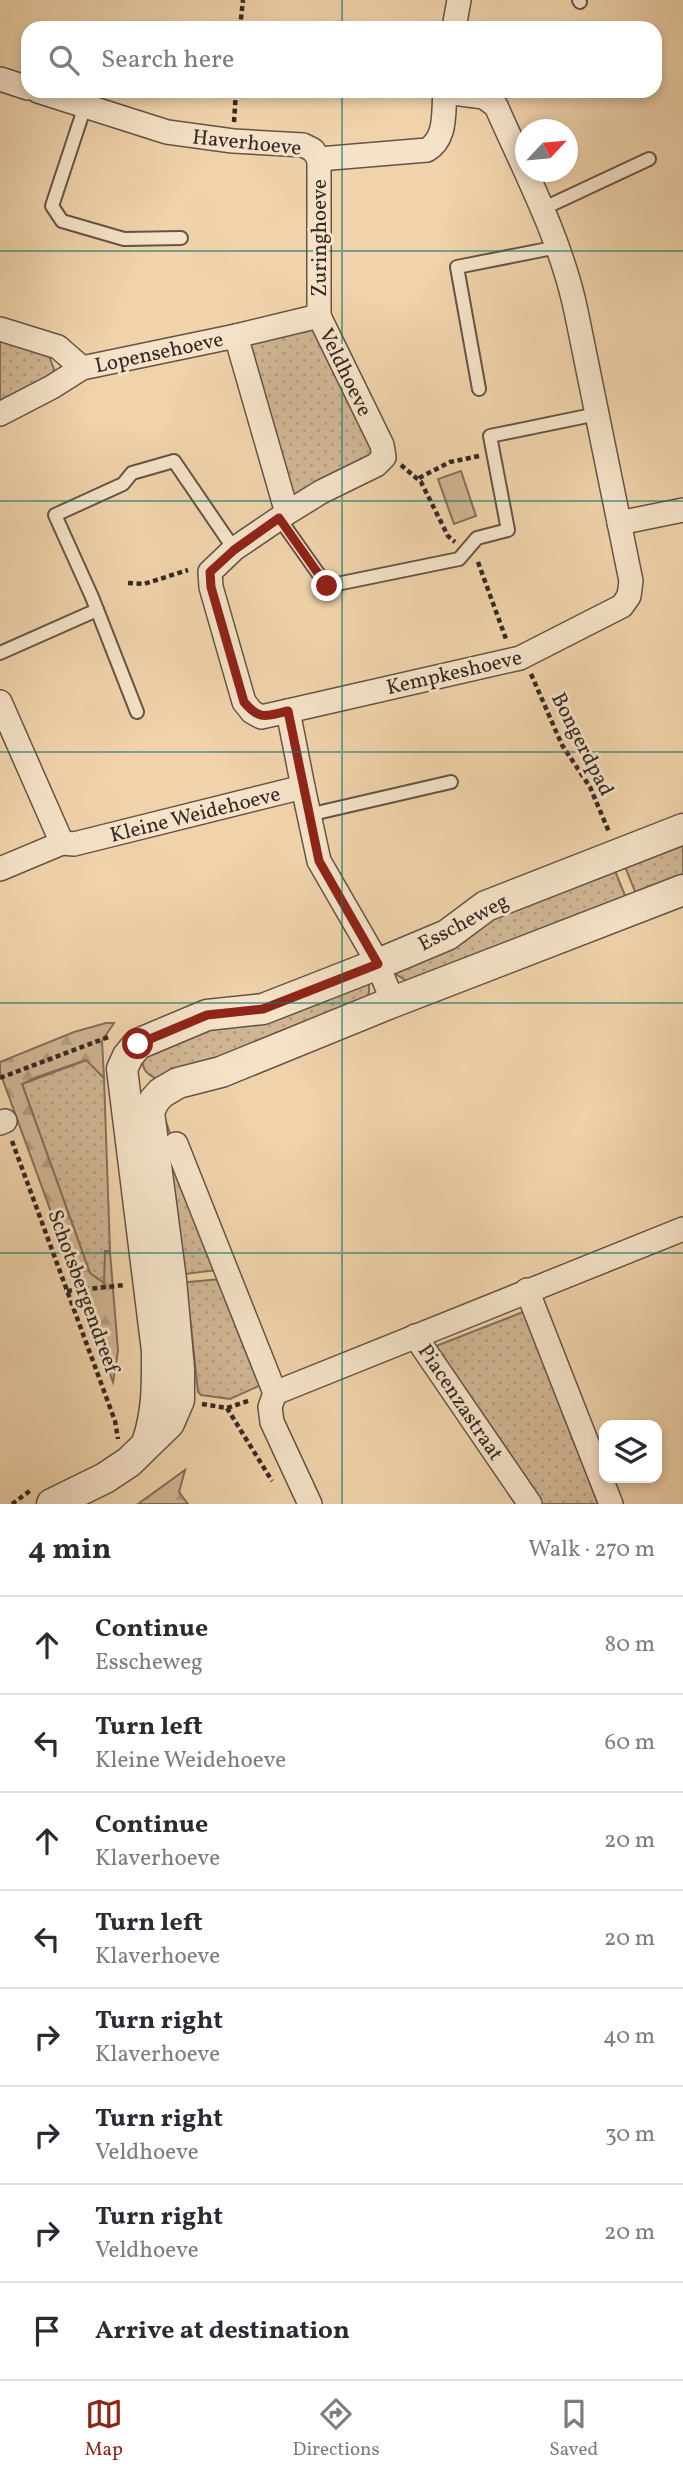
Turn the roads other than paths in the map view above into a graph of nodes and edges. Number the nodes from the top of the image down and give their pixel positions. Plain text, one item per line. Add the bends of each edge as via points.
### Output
1 (460, 0) edge
2 (456, 21) edge
3 (0, 79) edge
4 (21, 86) edge
5 (60, 98) edge
6 (444, 98) edge
7 (485, 98) edge
8 (85, 106) junction
9 (319, 159) junction
10 (649, 159) dead end
11 (542, 209) junction
12 (181, 238) dead end
13 (558, 247) junction
14 (319, 316) junction
15 (0, 329) edge
16 (236, 336) junction
17 (82, 368) junction
18 (479, 389) dead end
19 (0, 414) edge
20 (597, 414) junction
21 (683, 510) edge
22 (283, 516) junction
23 (619, 523) junction
24 (234, 550) junction
25 (97, 610) junction
26 (0, 653) edge
27 (0, 702) edge
28 (288, 711) junction
29 (137, 712) dead end
30 (451, 782) dead end
31 (303, 787) junction
32 (308, 815) junction
33 (683, 829) edge
34 (62, 843) junction
35 (0, 869) edge
36 (683, 890) edge
37 (378, 964) junction
38 (393, 1002) junction
39 (124, 1044) junction
40 (161, 1093) junction
41 (176, 1144) dead end
42 (683, 1229) edge
43 (527, 1290) junction
44 (415, 1336) junction
45 (275, 1393) junction
46 (129, 1439) junction
47 (43, 1496) edge
48 (310, 1504) edge
49 (530, 1504) edge
50 (611, 1504) edge

1 - 2 street
3 - 4 street
5 - 8 street, Haverhoeve
6 - 9 street, Haverhoeve via 441,137 427,150
7 - 11 street, Kempkeshoeve via 496,106
8 - 9 street, Haverhoeve via 167,132 303,145
8 - 12 lane via 52,205 62,221 124,239
9 - 14 street, Zuringhoeve
10 - 11 lane
11 - 13 street, Kempkeshoeve
13 - 18 lane via 457,267
13 - 20 street, Kempkeshoeve via 573,292
14 - 16 street, Veldhoeve
14 - 22 street, Veldhoeve via 384,457
15 - 17 street, Lopensehoeve via 58,348
16 - 17 street, Lopensehoeve
16 - 22 street
17 - 19 street, Lopensehoeve
20 - 22 lane via 490,436 508,530 477,538 459,559 327,586
20 - 23 street, Kempkeshoeve
21 - 23 street
22 - 24 street
23 - 28 street, Kempkeshoeve via 631,582 622,606 520,658
24 - 25 lane via 174,461 132,473 123,484 55,515
24 - 28 street, Kempkeshoeve via 210,572 244,702 261,717
25 - 26 lane
25 - 29 lane
27 - 34 street
28 - 31 street
30 - 32 lane
31 - 32 street, Kleine Weidehoeve
31 - 34 street, Kleine Weidehoeve via 74,844
32 - 37 street, Kleine Weidehoeve via 323,870
33 - 37 street, Esscheweg via 486,906 446,935
34 - 35 street, Kleine Weidehoeve
36 - 38 street, Esscheweg
37 - 38 street, Kleine Weidehoeve
37 - 39 street, Esscheweg via 263,1009 207,1015 138,1044
38 - 40 street, Esscheweg
39 - 40 street via 139,1075
39 - 46 street via 122,1069 157,1351 154,1421
40 - 46 street via 149,1112 171,1280 179,1400 169,1423
41 - 45 street
42 - 43 street, Piacenzastraat
43 - 44 street, Piacenzastraat
43 - 50 street
44 - 45 street, Piacenzastraat
44 - 49 street, Piacenzastraat
45 - 48 street via 270,1406 272,1422
46 - 47 street via 129,1462 105,1478

